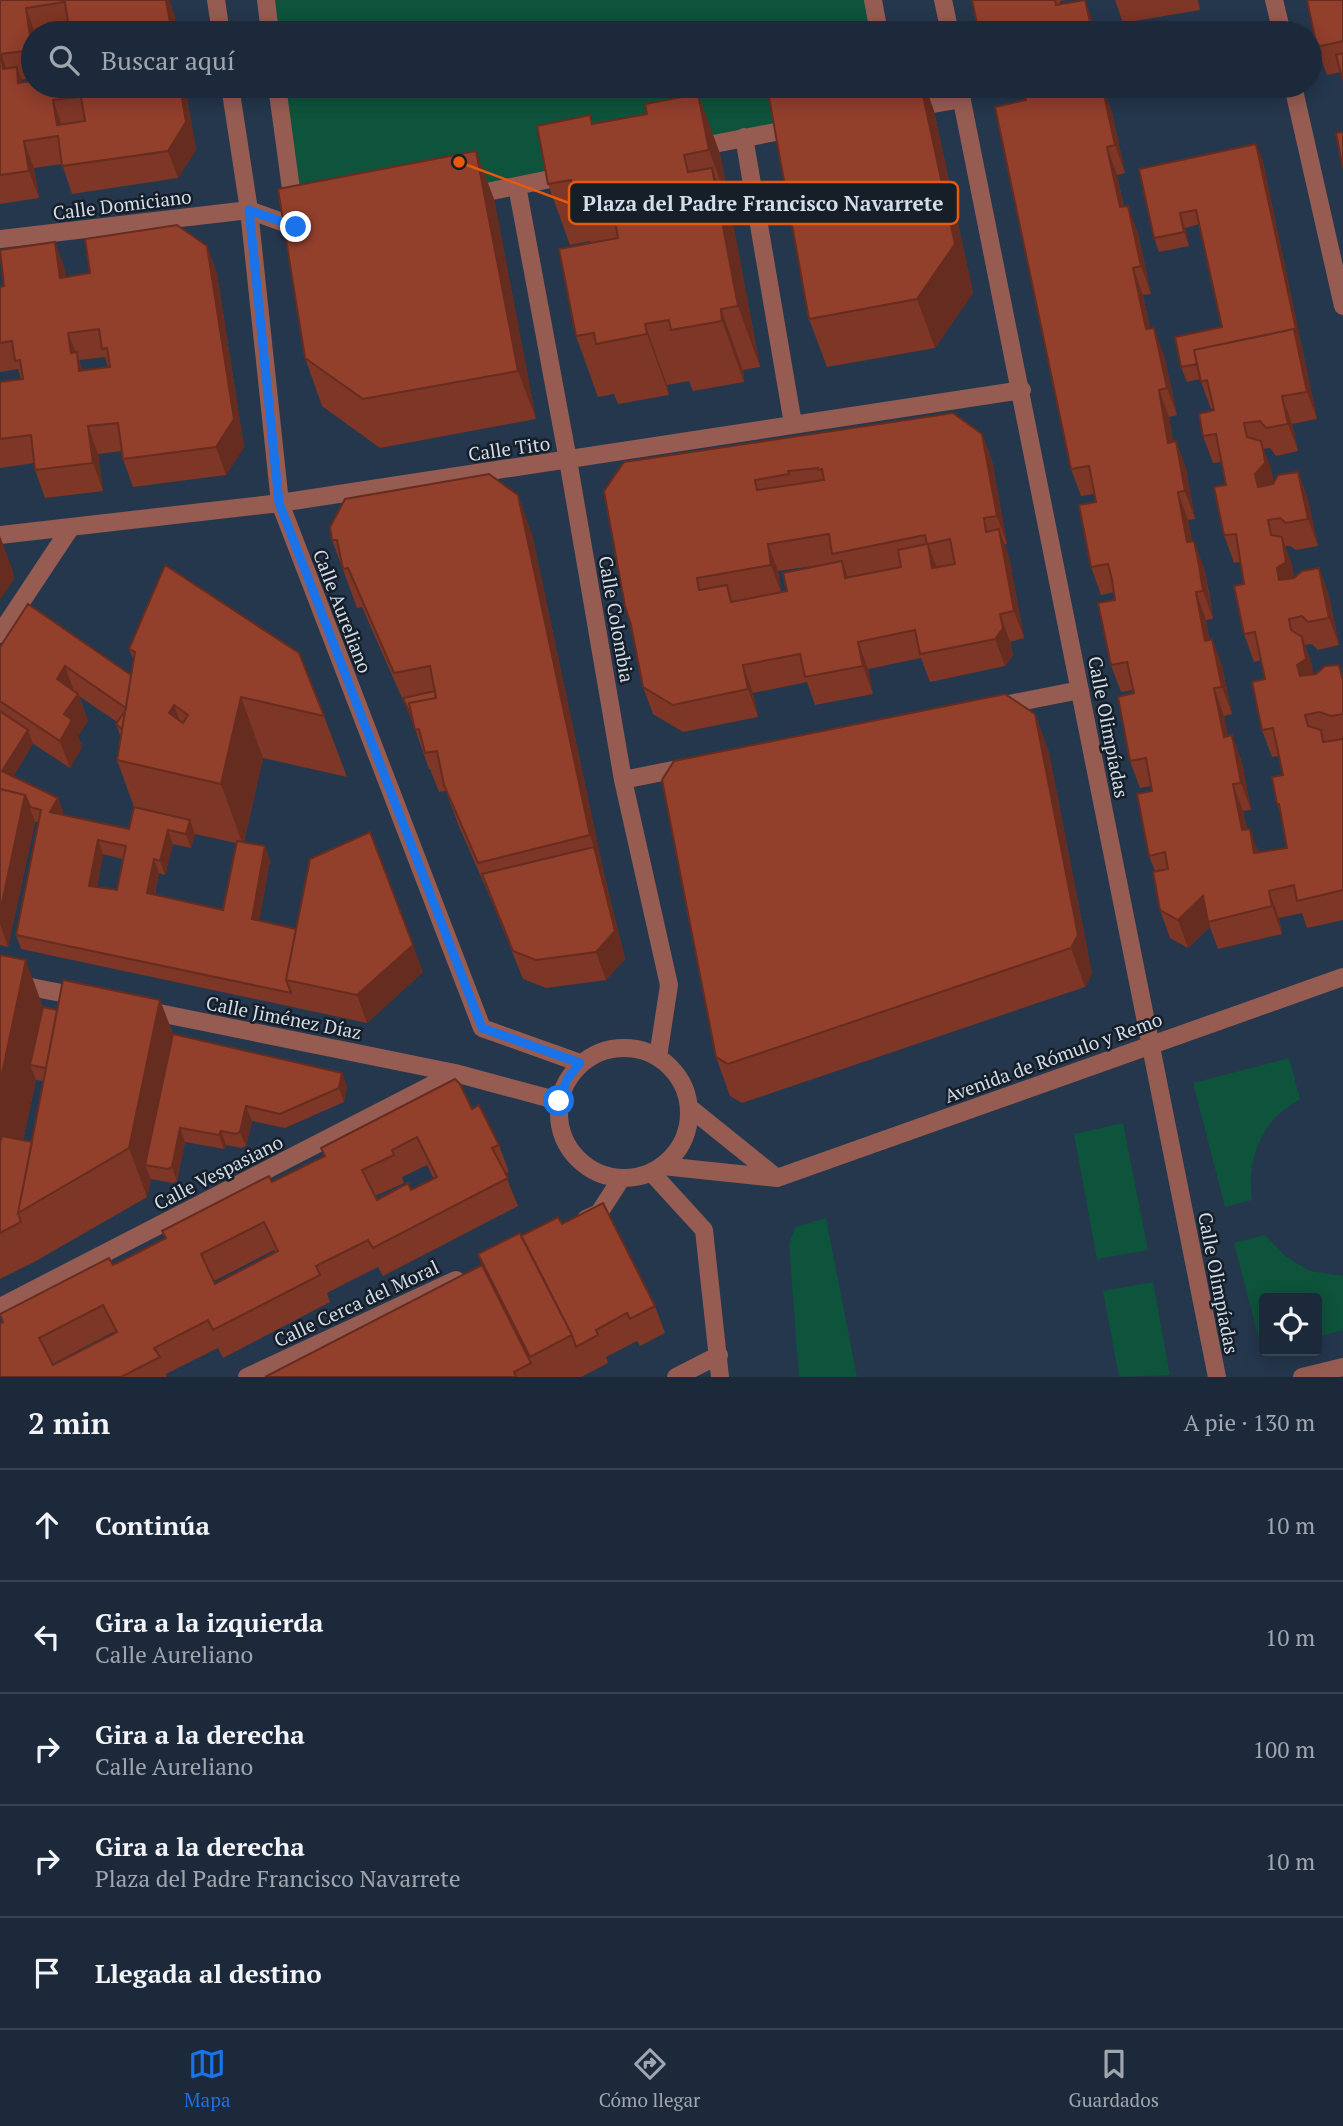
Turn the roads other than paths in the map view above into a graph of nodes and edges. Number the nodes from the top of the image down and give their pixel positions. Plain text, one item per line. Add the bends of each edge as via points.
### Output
1 (216, 0) edge
2 (266, 0) edge
3 (873, 0) edge
4 (943, 0) edge
5 (1274, 0) edge
6 (220, 21) edge
7 (269, 21) edge
8 (877, 21) edge
9 (947, 21) edge
10 (1279, 21) edge
11 (232, 98) edge
12 (279, 98) edge
13 (939, 98) edge
14 (962, 98) edge
15 (1296, 98) edge
16 (892, 111) edge
17 (812, 125) edge
18 (744, 137) junction
19 (677, 152) edge
20 (584, 172) edge
21 (517, 187) junction
22 (450, 199) edge
23 (249, 210) junction
24 (320, 222) edge
25 (296, 227) junction
26 (0, 239) edge
27 (1343, 306) edge
28 (1021, 390) junction
29 (793, 424) junction
30 (568, 460) junction
31 (279, 503) junction
32 (71, 527) junction
33 (0, 535) edge
34 (0, 634) edge
35 (1080, 690) junction
36 (972, 711) edge
37 (704, 764) edge
38 (623, 780) junction
39 (1343, 977) edge
40 (0, 981) edge
41 (94, 1000) edge
42 (120, 1005) edge
43 (1150, 1045) junction
44 (657, 1057) junction
45 (580, 1063) junction
46 (455, 1073) junction
47 (559, 1101) junction
48 (690, 1108) junction
49 (657, 1169) junction
50 (777, 1178) junction
51 (621, 1179) junction
52 (573, 1225) edge
53 (473, 1272) edge
54 (0, 1307) edge
55 (719, 1355) junction
56 (1343, 1367) edge
57 (247, 1377) edge
58 (676, 1377) edge
59 (720, 1377) edge
60 (1217, 1377) edge
61 (1301, 1377) edge

1 - 6 street
2 - 7 street
3 - 8 street
4 - 9 street
5 - 10 street
11 - 23 street, Calle Aureliano
12 - 25 street
13 - 16 street
14 - 28 street, Calle Olimpíadas
15 - 27 street
17 - 18 street
18 - 19 street
18 - 29 street
20 - 21 street
21 - 22 street
21 - 30 street, Calle Colombia
23 - 25 street
23 - 26 street, Calle Domiciano
23 - 31 street, Calle Aureliano
24 - 25 street
28 - 29 street, Calle Tito
28 - 35 street, Calle Olimpíadas
29 - 30 street, Calle Tito
30 - 31 street, Calle Tito
30 - 38 street, Calle Colombia
31 - 32 street, Calle Tito
31 - 45 street, Calle Aureliano via 482,1028
32 - 33 street, Calle Tito
32 - 34 street
35 - 36 street
35 - 43 street, Calle Olimpíadas
37 - 38 street
38 - 44 street, Calle Colombia via 668,985
39 - 43 street, Avenida de Rómulo y Remo
40 - 41 street
42 - 46 street, Calle Jiménez Díaz
43 - 50 street, Avenida de Rómulo y Remo
43 - 60 street, Calle Olimpíadas
44 - 45 street via 638,1049 618,1048 598,1052
44 - 48 street via 674,1070
45 - 47 street via 567,1079
46 - 47 street, Calle Jiménez Díaz
46 - 54 street, Calle Vespasiano
47 - 51 street via 558,1123 565,1144 579,1162 598,1174
48 - 49 street via 679,1149
48 - 50 street
49 - 50 street, Avenida de Rómulo y Remo
49 - 51 street
49 - 55 street via 704,1230
51 - 52 street via 598,1213
53 - 57 street, Calle Cerca del Moral
55 - 58 street
55 - 59 street
56 - 61 street

